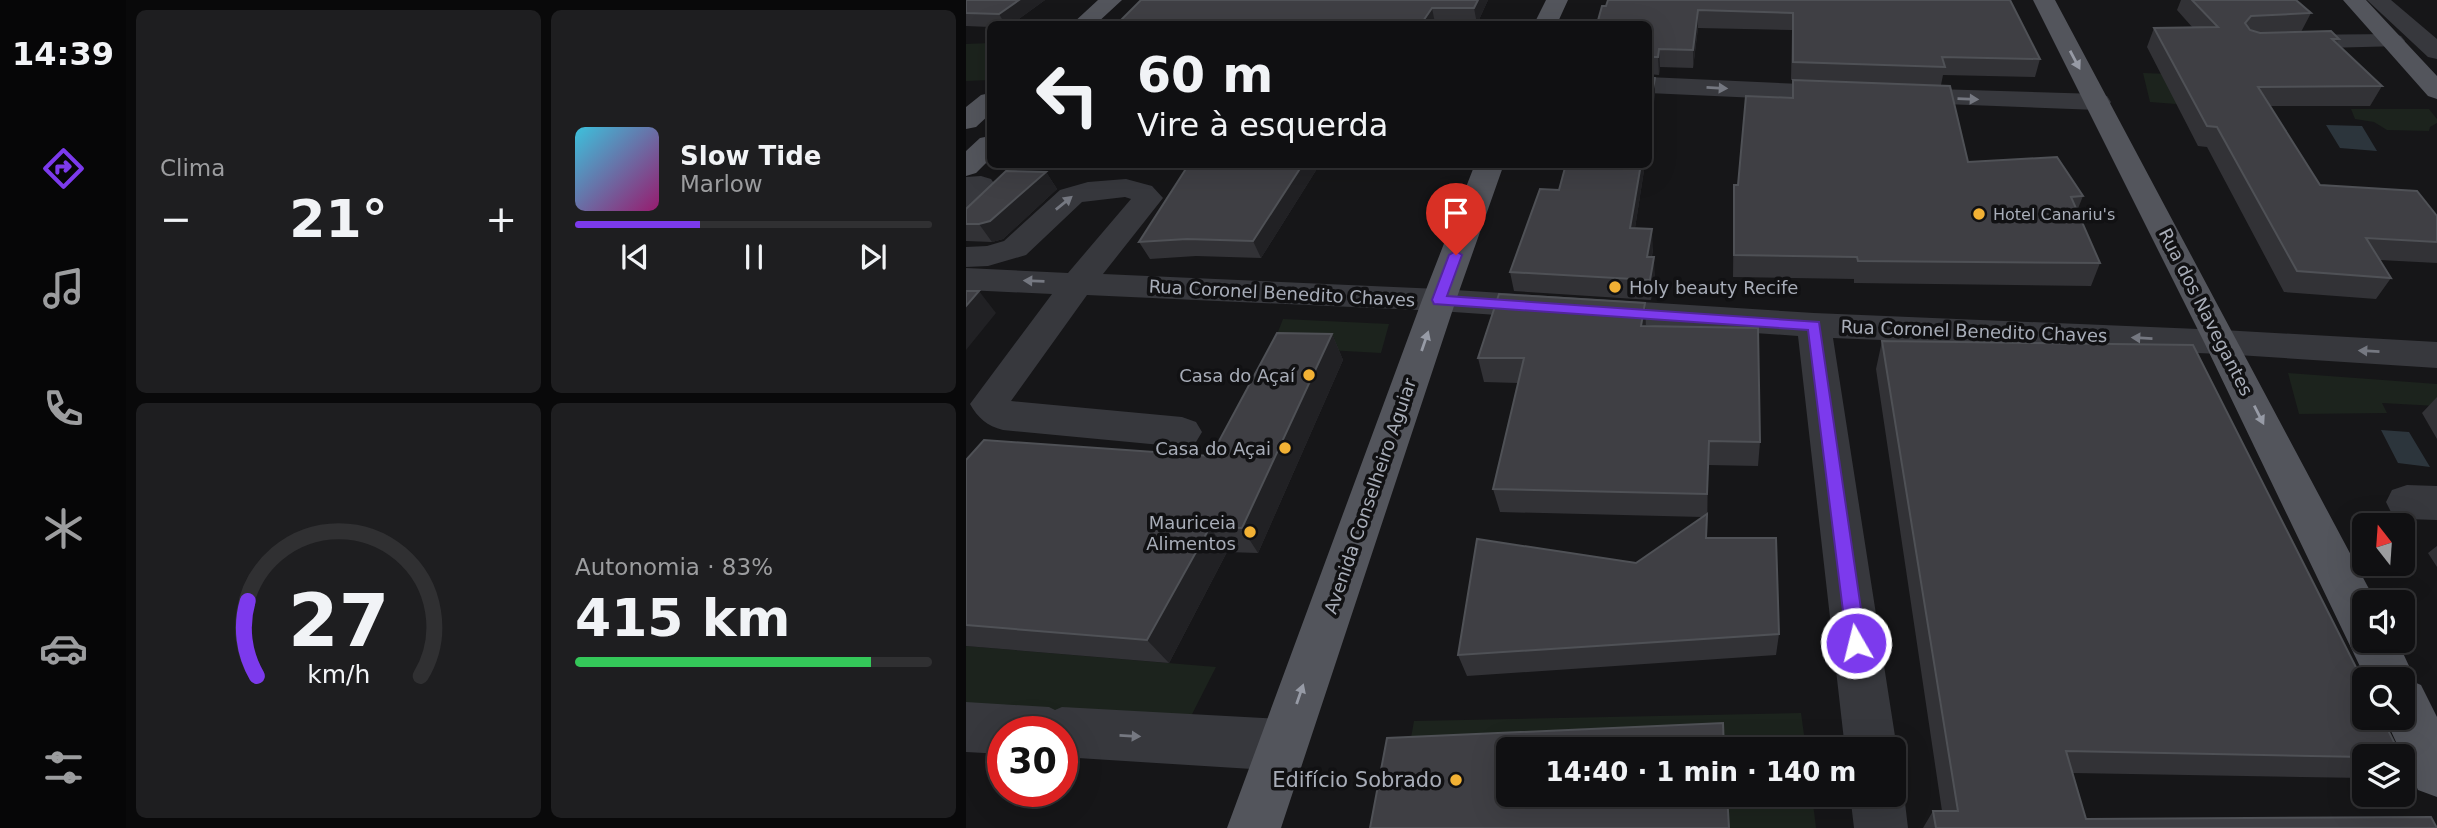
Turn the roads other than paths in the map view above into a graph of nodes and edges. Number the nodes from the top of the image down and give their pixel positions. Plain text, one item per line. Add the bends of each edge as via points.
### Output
1 (1111, 0) edge
2 (1557, 0) edge
3 (2043, 0) edge
4 (2354, 0) edge
5 (2378, 0) edge
6 (1086, 21) edge
7 (1547, 21) edge
8 (2388, 41) junction
9 (2264, 42) edge
10 (2437, 52) edge
11 (1652, 85) edge
12 (2437, 91) edge
13 (2098, 102) junction
14 (987, 104) edge
15 (966, 121) edge
16 (987, 147) edge
17 (966, 167) edge
18 (1488, 168) edge
19 (966, 186) edge
20 (966, 209) edge
21 (966, 257) edge
22 (966, 279) edge
23 (1070, 293) junction
24 (1439, 300) junction
25 (1814, 325) junction
26 (2222, 342) junction
27 (2437, 355) edge
28 (1182, 432) dead end
29 (2352, 601) edge
30 (2415, 726) edge
31 (966, 727) edge
32 (987, 728) edge
33 (1078, 733) edge
34 (1869, 737) edge
35 (1282, 745) junction
36 (2437, 771) edge
37 (1879, 807) edge
38 (1254, 828) edge
39 (1881, 828) edge

1 - 6 main road
2 - 7 main road
3 -> 13 main road, Rua dos Navegantes
4 - 8 main road
5 - 10 street
8 - 9 street
8 - 12 main road
11 -> 13 street
13 - 26 main road, Rua dos Navegantes
14 - 15 main road
16 - 17 main road
18 - 24 main road, Avenida Conselheiro Aguiar
19 - 20 street via 981,185 983,189
21 -> 23 street via 1015,248 1071,195 1113,188 1141,192 1147,198 1141,208
23 -> 22 street, Rua Coronel Benedito Chaves
23 - 24 street, Rua Coronel Benedito Chaves
23 - 28 street via 989,404 1003,416
24 - 25 street, Rua Coronel Benedito Chaves
35 -> 24 main road, Avenida Conselheiro Aguiar
26 -> 25 street, Rua Coronel Benedito Chaves
25 - 34 street
27 -> 26 street, Rua Coronel Benedito Chaves
26 -> 29 main road, Rua dos Navegantes
30 - 36 main road
31 - 32 street
33 -> 35 street
35 - 38 main road, Avenida Conselheiro Aguiar
37 - 39 street

